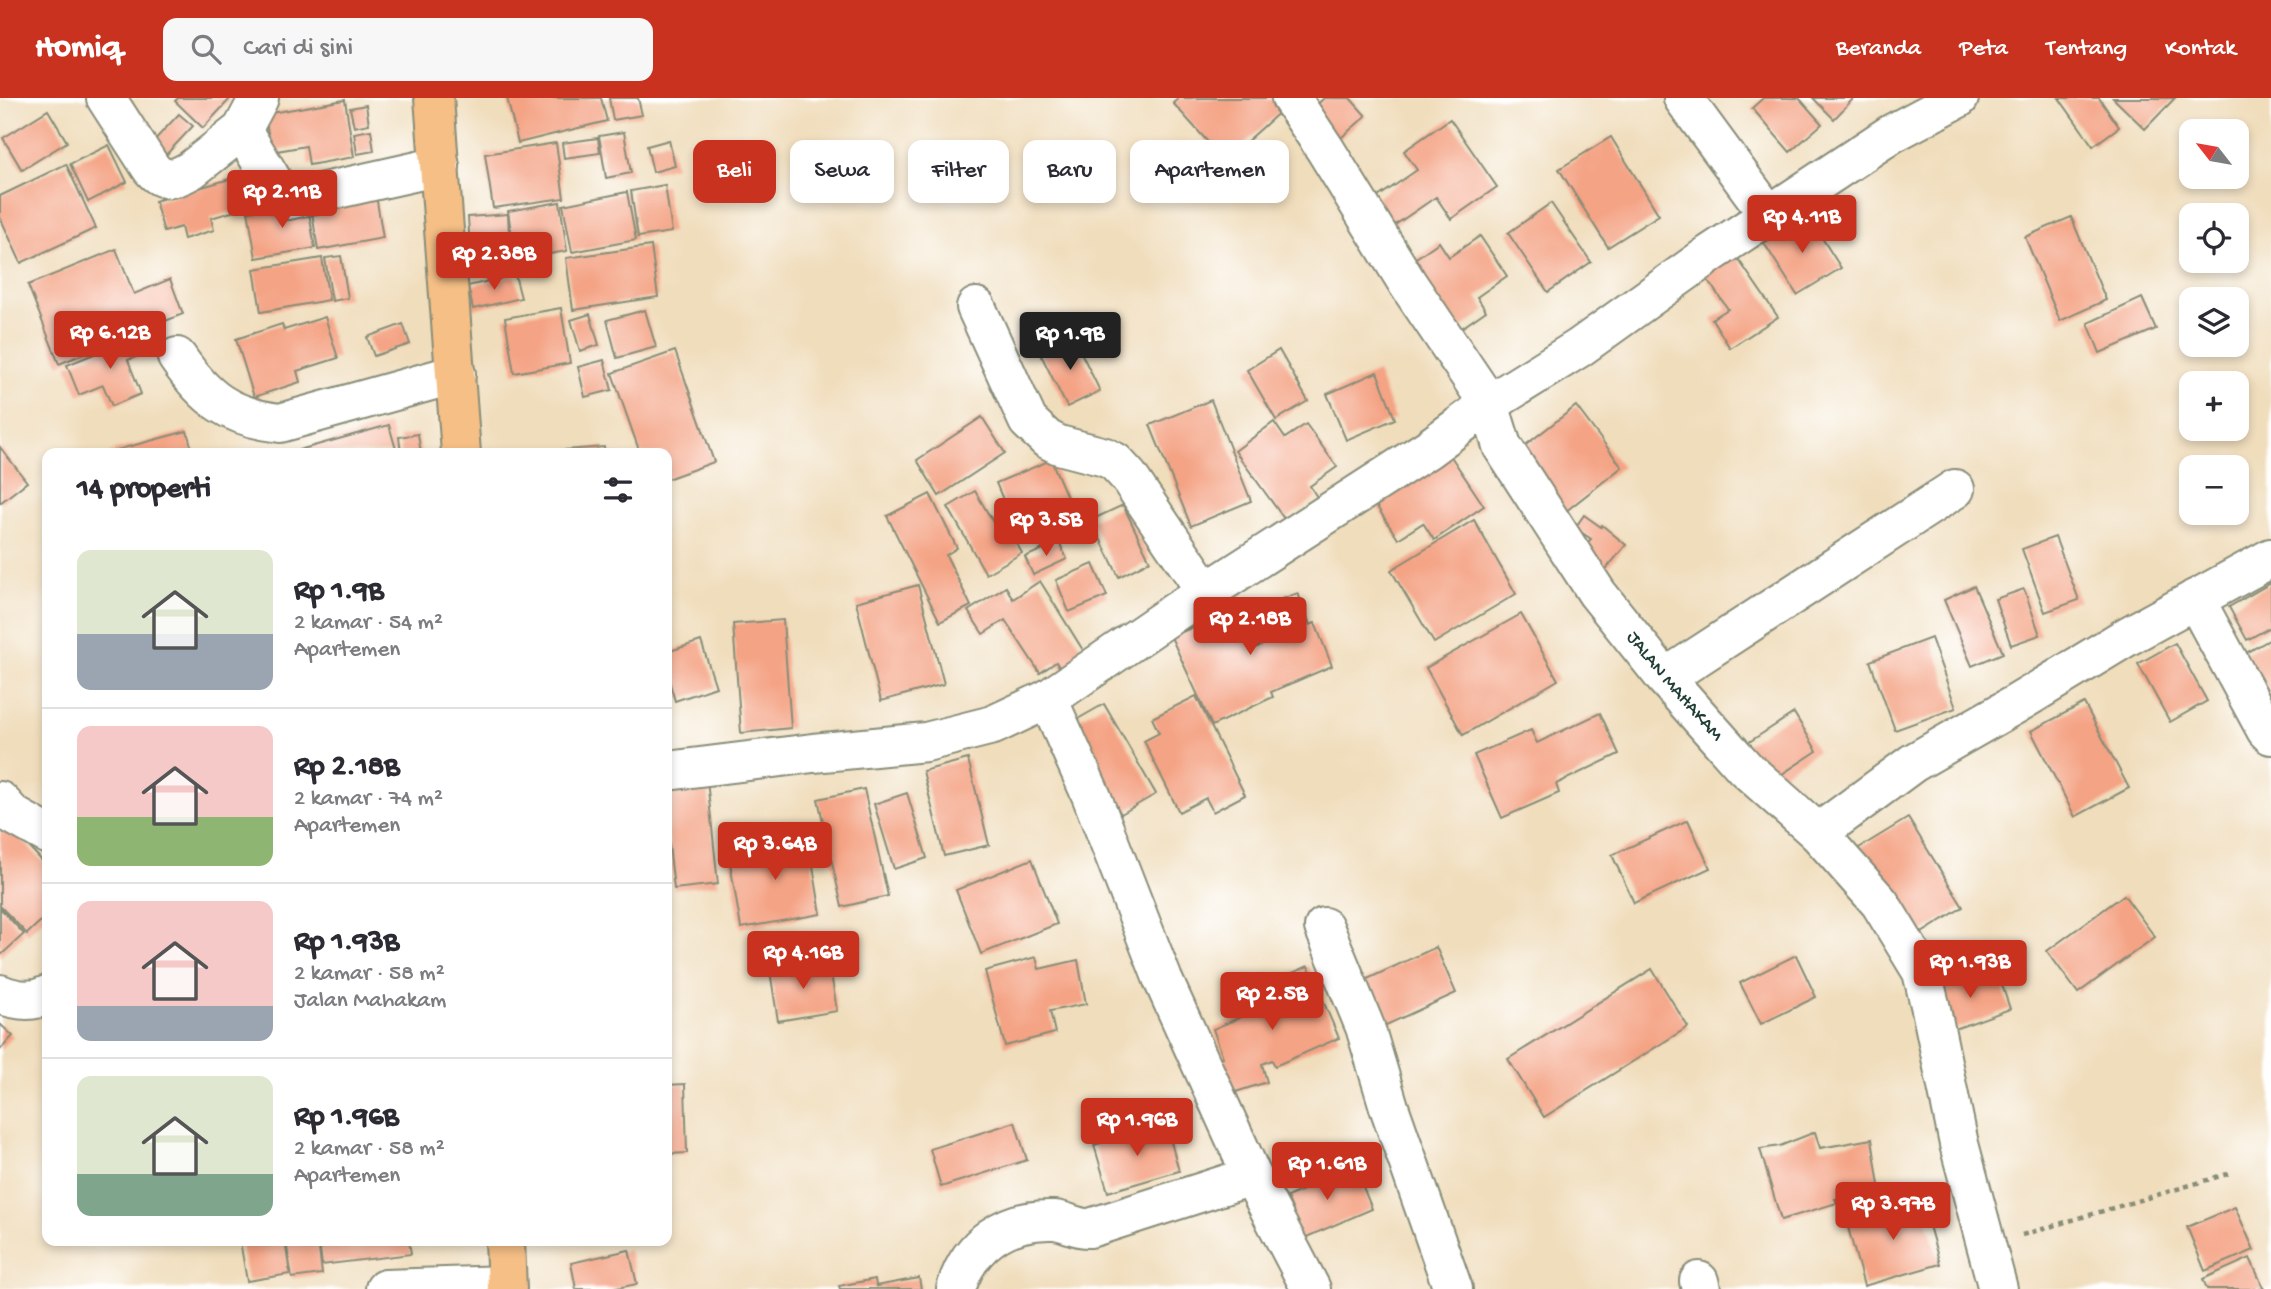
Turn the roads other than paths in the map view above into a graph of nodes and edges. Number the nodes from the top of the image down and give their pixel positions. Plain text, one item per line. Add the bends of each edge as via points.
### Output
1 (106, 98) edge
2 (434, 98) edge
3 (1291, 98) edge
4 (1683, 98) edge
5 (1959, 98) edge
6 (250, 114) edge
7 (440, 166) junction
8 (1769, 215) junction
9 (976, 307) dead end
10 (177, 357) dead end
11 (456, 374) junction
12 (1489, 404) junction
13 (461, 448) edge
14 (1955, 489) dead end
15 (2271, 558) edge
16 (1207, 593) junction
17 (2195, 599) junction
18 (1665, 678) junction
19 (1048, 699) junction
20 (2271, 735) edge
21 (672, 770) edge
22 (0, 801) edge
23 (42, 831) edge
24 (1818, 833) junction
25 (1324, 926) dead end
26 (0, 994) edge
27 (42, 997) edge
28 (1252, 1176) junction
29 (505, 1246) edge
30 (507, 1287) edge
31 (385, 1289) edge
32 (956, 1289) edge
33 (1311, 1289) edge
34 (1453, 1289) edge
35 (1997, 1289) edge

1 - 6 street via 160,178 191,170
2 - 7 main road
3 - 12 street, JALAN MAHAKAM
4 - 8 street
5 - 8 street via 1891,134
6 - 7 street via 281,195 288,200
7 - 11 main road
8 - 12 street via 1579,348
9 - 16 street via 1028,421 1059,445 1115,462
10 - 11 street via 205,393 231,410 280,423
11 - 13 main road
12 - 16 street
12 - 18 street, JALAN MAHAKAM via 1502,446 1517,472 1597,593
14 - 18 street
15 - 17 street
16 - 19 street
17 - 20 street
17 - 24 street via 1913,763
18 - 24 street, JALAN MAHAKAM via 1745,768
19 - 21 street via 993,725 926,742
19 - 28 street via 1163,980
22 - 23 street via 12,815
24 - 35 street, JALAN MAHAKAM via 1880,903 1922,972 1959,1144
25 - 34 street via 1365,1027 1388,1107
26 - 27 street via 20,1000
28 - 32 street via 1090,1228 1056,1220 1018,1224 981,1243
28 - 33 street
29 - 30 main road
30 - 31 street

